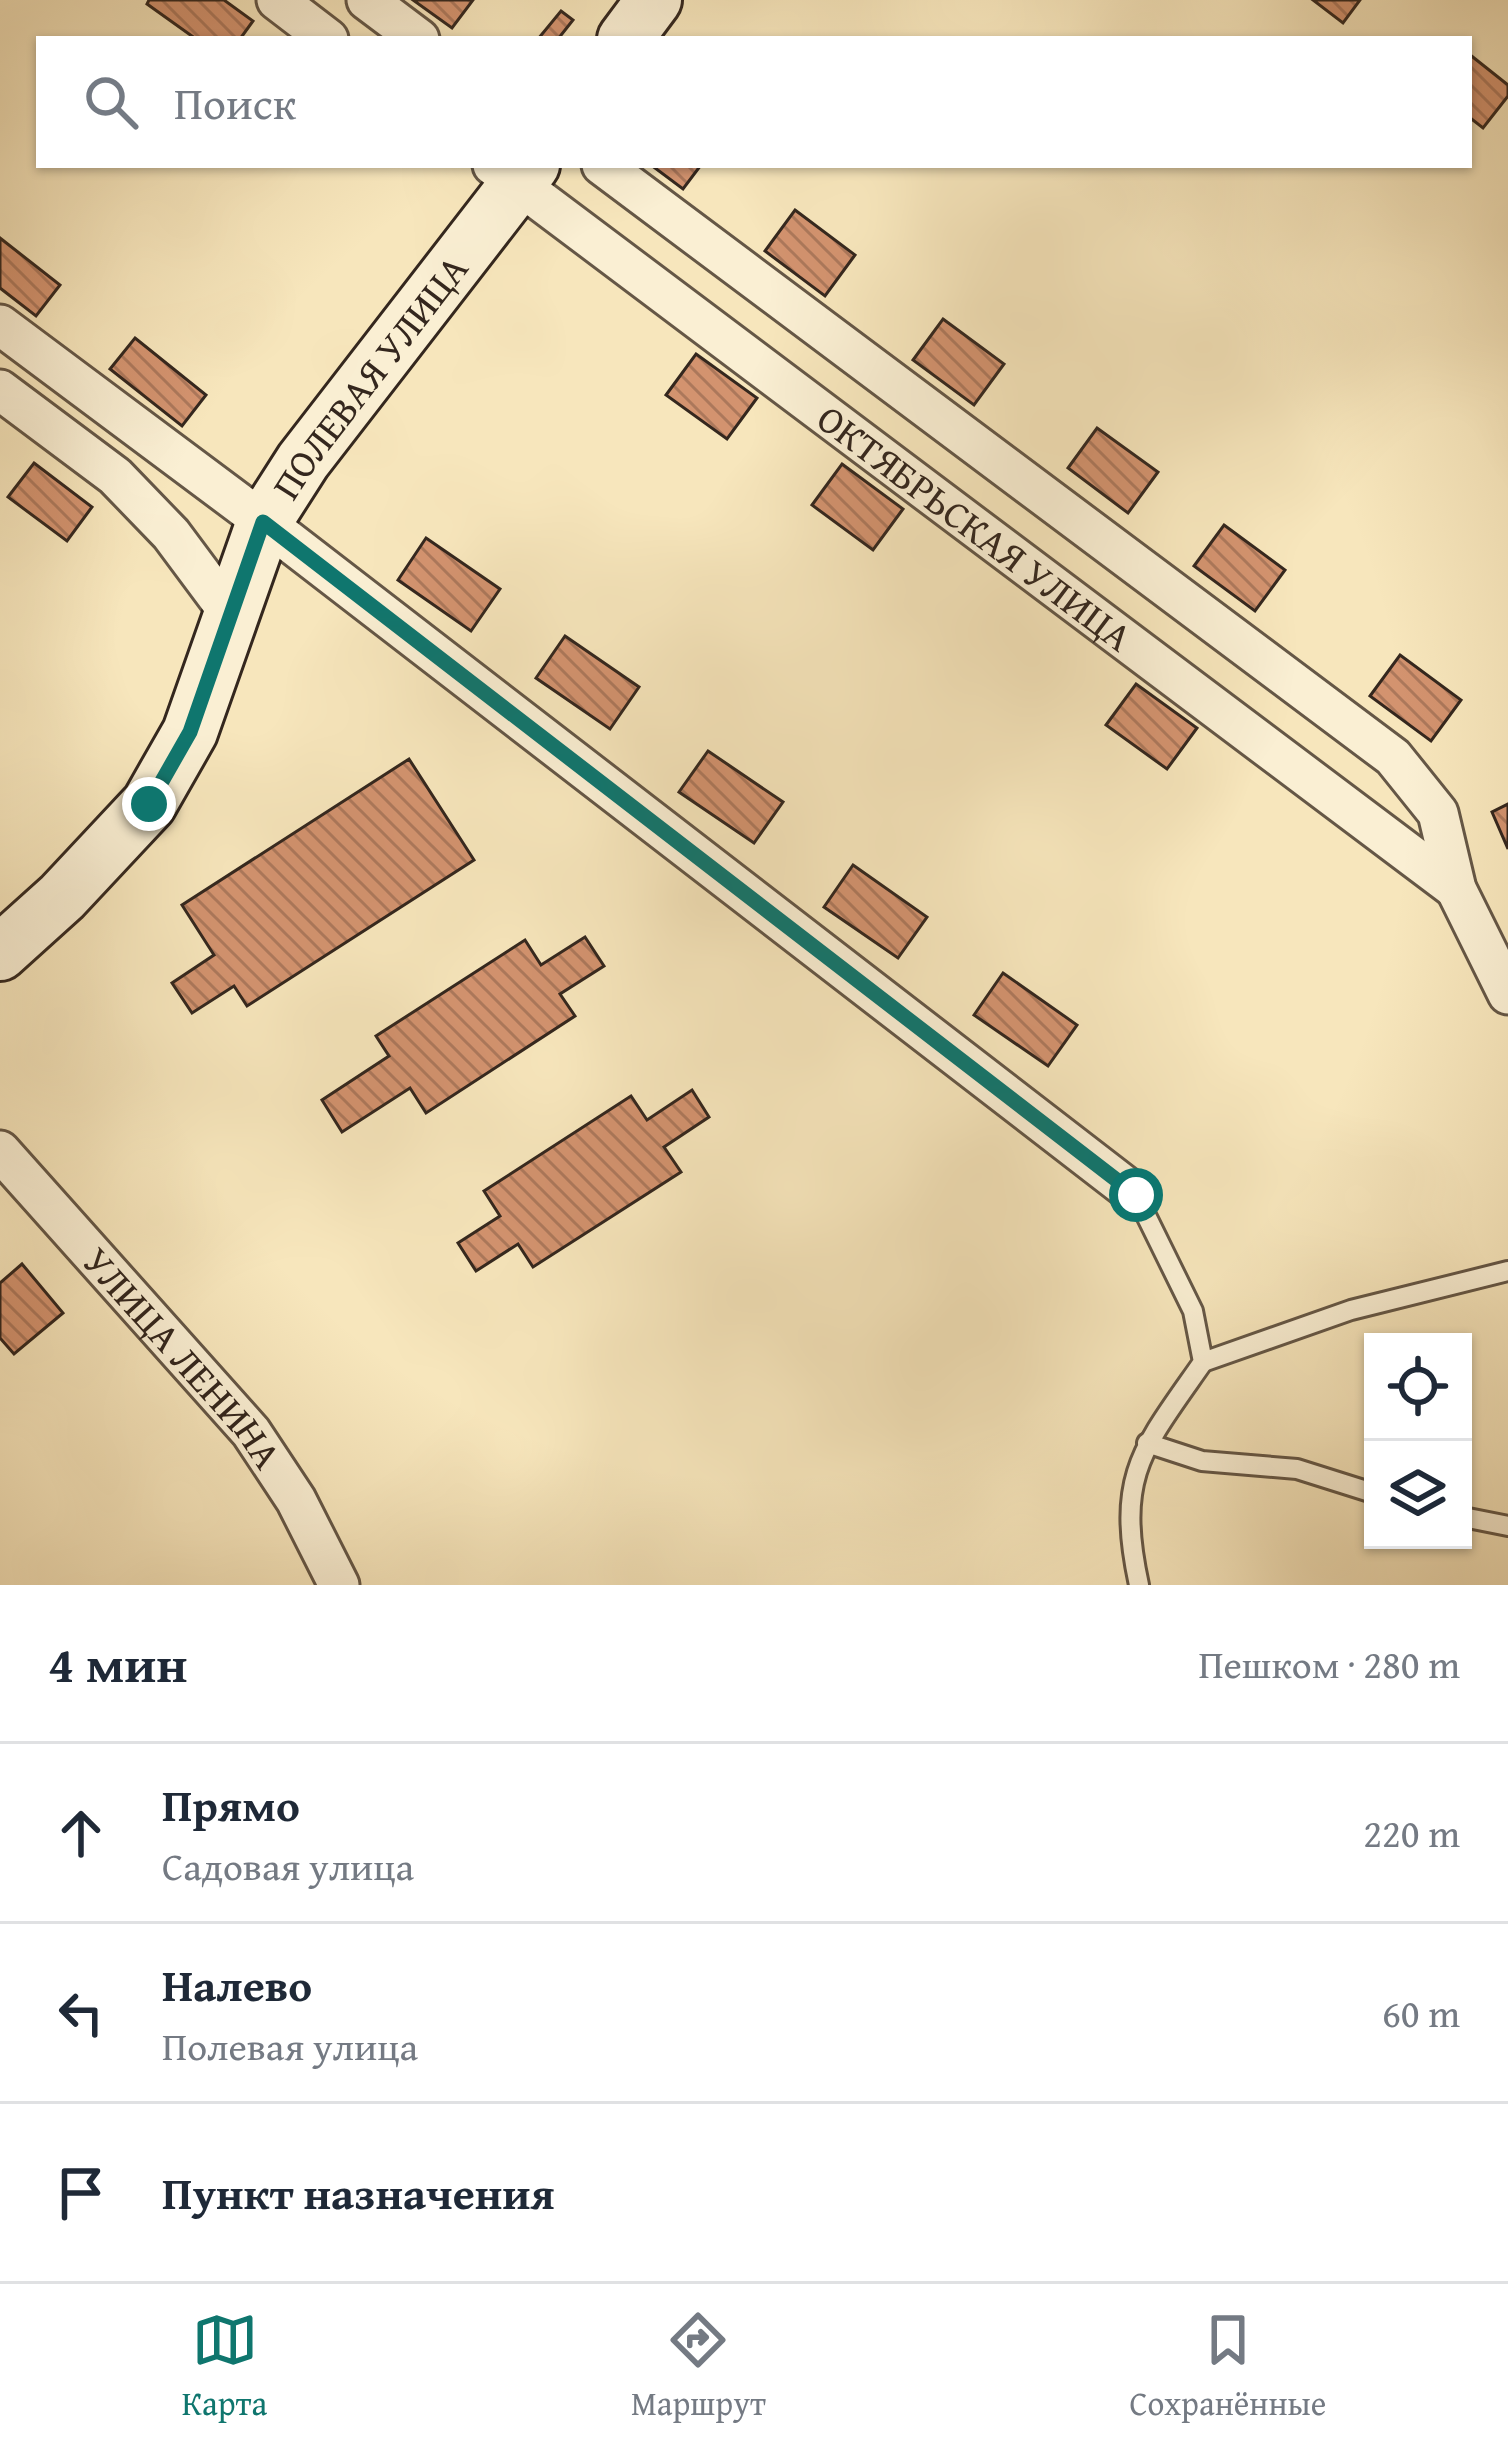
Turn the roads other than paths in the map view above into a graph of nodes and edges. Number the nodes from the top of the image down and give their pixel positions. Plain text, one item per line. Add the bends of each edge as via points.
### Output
1 (277, 0) edge
2 (367, 0) edge
3 (654, 0) edge
4 (324, 36) edge
5 (415, 36) edge
6 (627, 36) edge
7 (606, 168) edge
8 (514, 171) edge
9 (0, 326) edge
10 (0, 390) edge
11 (263, 522) junction
12 (232, 616) junction
13 (1456, 890) junction
14 (0, 953) edge
15 (1508, 994) edge
16 (0, 1151) edge
17 (1136, 1195) joint
18 (1508, 1271) edge
19 (1204, 1362) junction
20 (1147, 1443) junction
21 (1364, 1490) edge
22 (1472, 1519) edge
23 (1508, 1526) edge
24 (339, 1585) edge
25 (1138, 1585) edge

1 - 4 street
2 - 5 street
3 - 6 street
7 - 13 street, ОКТЯБРЬСКАЯ УЛИЦА via 1393,757 1438,813
8 - 11 street, ПОЛЕВАЯ УЛИЦА
8 - 13 street, ОКТЯБРЬСКАЯ УЛИЦА
9 - 11 street
10 - 12 street via 115,476
11 - 12 street, ПОЛЕВАЯ УЛИЦА
11 - 17 street
12 - 14 street, ПОЛЕВАЯ УЛИЦА via 190,732 149,804
13 - 15 street, ОКТЯБРЬСКАЯ УЛИЦА
16 - 24 street, УЛИЦА ЛЕНИНА via 251,1432
17 - 19 lane via 1193,1311
18 - 19 lane via 1351,1310
19 - 20 lane
20 - 21 lane via 1202,1461 1297,1469
20 - 25 lane via 1128,1497
22 - 23 lane

